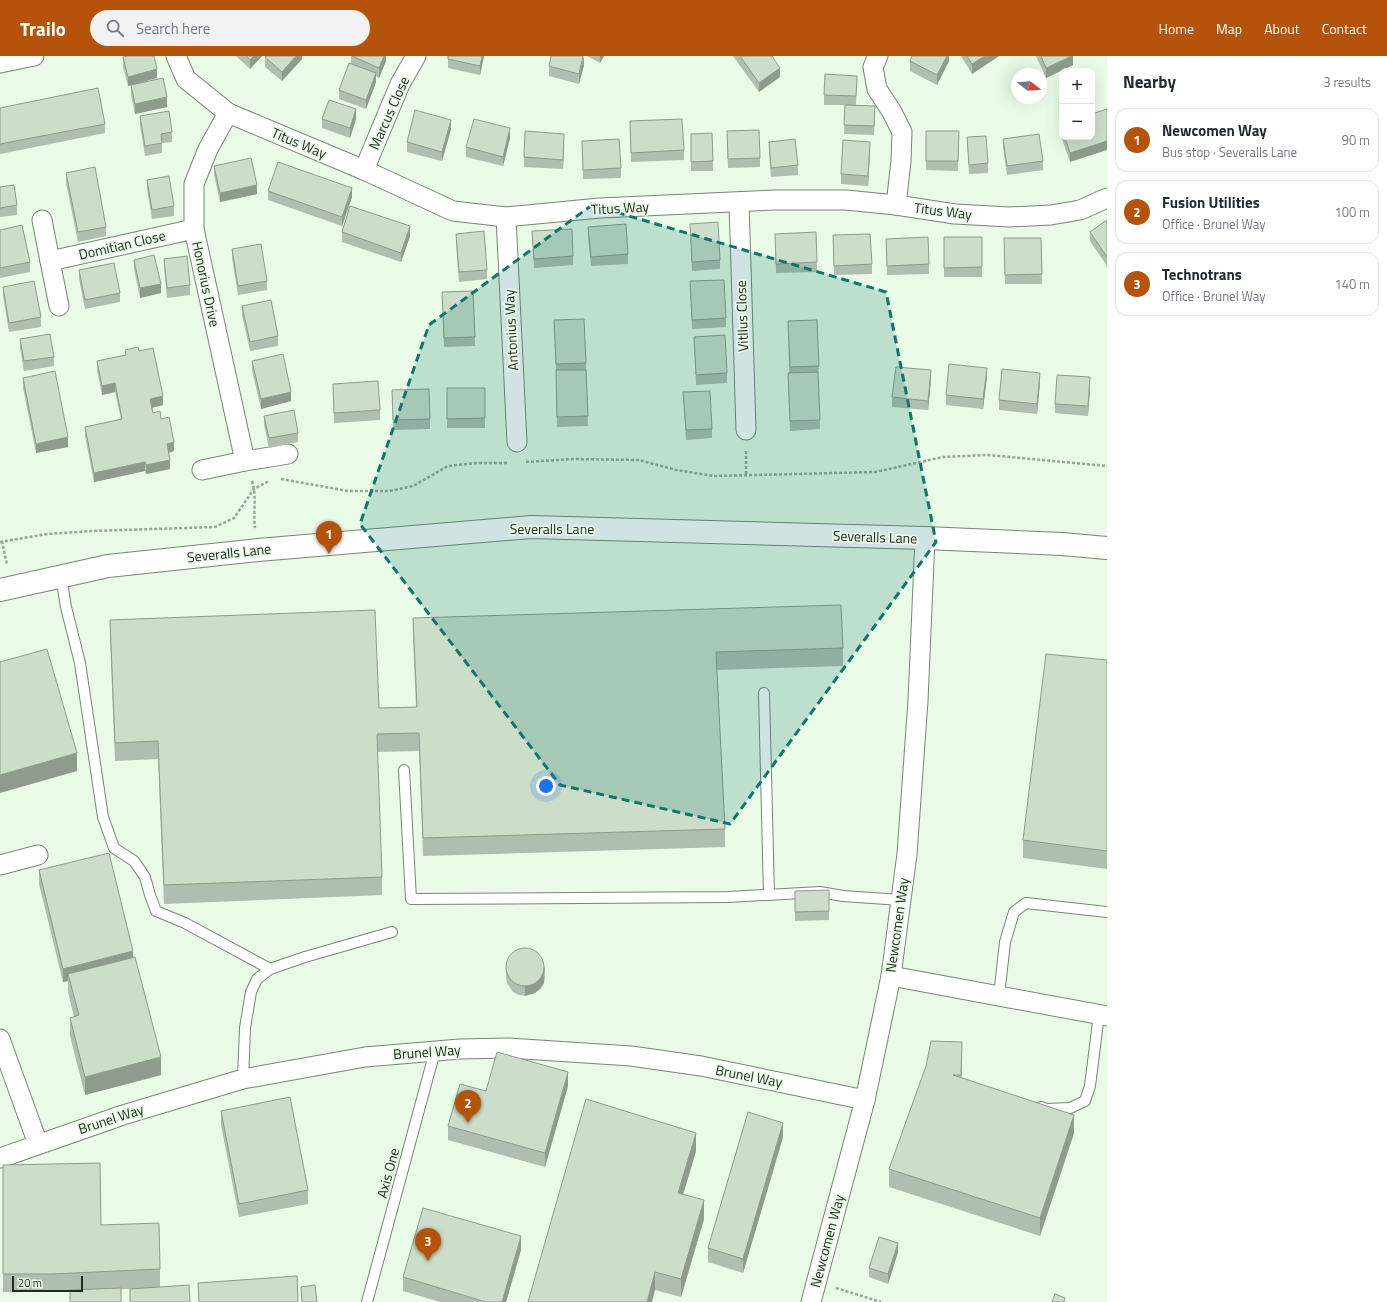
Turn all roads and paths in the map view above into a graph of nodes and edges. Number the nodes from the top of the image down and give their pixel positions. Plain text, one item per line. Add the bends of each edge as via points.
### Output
1 (176, 56) edge
2 (416, 56) edge
3 (878, 56) edge
4 (23, 57) edge
5 (0, 63) edge
6 (228, 113) junction
7 (364, 170) junction
8 (1107, 198) edge
9 (738, 202) junction
10 (896, 205) junction
11 (506, 217) junction
12 (42, 220) dead end
13 (194, 229) junction
14 (50, 261) junction
15 (59, 306) dead end
16 (746, 430) dead end
17 (517, 442) dead end
18 (288, 454) dead end
19 (245, 461) junction
20 (523, 462) dead end
21 (516, 463) dead end
22 (1107, 466) edge
23 (202, 470) dead end
24 (279, 479) dead end
25 (273, 480) dead end
26 (254, 488) junction
27 (925, 538) junction
28 (0, 542) edge
29 (1107, 548) edge
30 (258, 550) junction
31 (61, 576) junction
32 (0, 590) edge
33 (764, 693) dead end
34 (404, 770) dead end
35 (38, 855) dead end
36 (0, 864) edge
37 (768, 895) junction
38 (901, 900) junction
39 (1107, 912) edge
40 (392, 932) dead end
41 (270, 969) junction
42 (891, 976) junction
43 (1000, 996) junction
44 (1103, 1015) edge
45 (0, 1039) edge
46 (435, 1051) junction
47 (243, 1079) junction
48 (865, 1100) junction
49 (1032, 1105) edge
50 (38, 1144) junction
51 (0, 1158) edge
52 (816, 1282) junction
53 (367, 1302) edge
54 (810, 1302) edge
55 (881, 1302) edge

1 - 6 street, Titus Way via 186,79
2 - 7 street, Marcus Close via 400,84
3 - 10 street via 873,67 877,89 902,132
4 - 5 street
6 - 7 street, Titus Way
6 - 13 street, Honorius Drive via 208,150 194,184
7 - 11 street, Titus Way via 453,211
8 - 10 street, Titus Way via 1080,210 1051,215 1009,217 955,214
9 - 10 street, Titus Way via 846,200
9 - 11 street, Titus Way via 600,208
9 - 16 street, Vitllus Close
11 - 17 street, Antonius Way
12 - 14 street
13 - 14 street, Domitian Close
13 - 19 street, Honorius Drive
14 - 15 street
18 - 19 street
19 - 23 street
20 - 22 path via 573,459 639,460 676,470 714,476 875,472 943,457 988,455
21 - 24 path via 448,466 413,486 390,491 348,491
25 - 26 path
26 - 28 path via 234,518 215,527 46,534
26 - 30 path
27 - 29 street, Severalls Lane
27 - 30 street, Severalls Lane via 531,527
27 - 38 street, Newcomen Way via 918,709
30 - 31 street, Severalls Lane via 108,566
31 - 32 street, Severalls Lane
31 - 41 lane via 66,608 80,662 103,817 114,848 134,861 145,877 156,911
33 - 37 lane
34 - 37 lane via 411,899
35 - 36 street
37 - 38 lane via 820,892
38 - 42 street, Newcomen Way
39 - 43 lane via 1026,904 1014,912 1005,942
40 - 41 lane
41 - 47 lane via 257,980 250,992 245,1028
42 - 43 street
42 - 48 street, Newcomen Way
43 - 44 street
44 - 49 lane via 1085,1101 1070,1108 1047,1109
45 - 50 street
46 - 47 street, Brunel Way via 365,1057
46 - 48 street, Brunel Way via 508,1048 632,1056 701,1066
46 - 53 lane, Axis One
47 - 50 street, Brunel Way
48 - 52 street, Newcomen Way
50 - 51 street, Brunel Way
52 - 54 street, Newcomen Way
52 - 55 path

